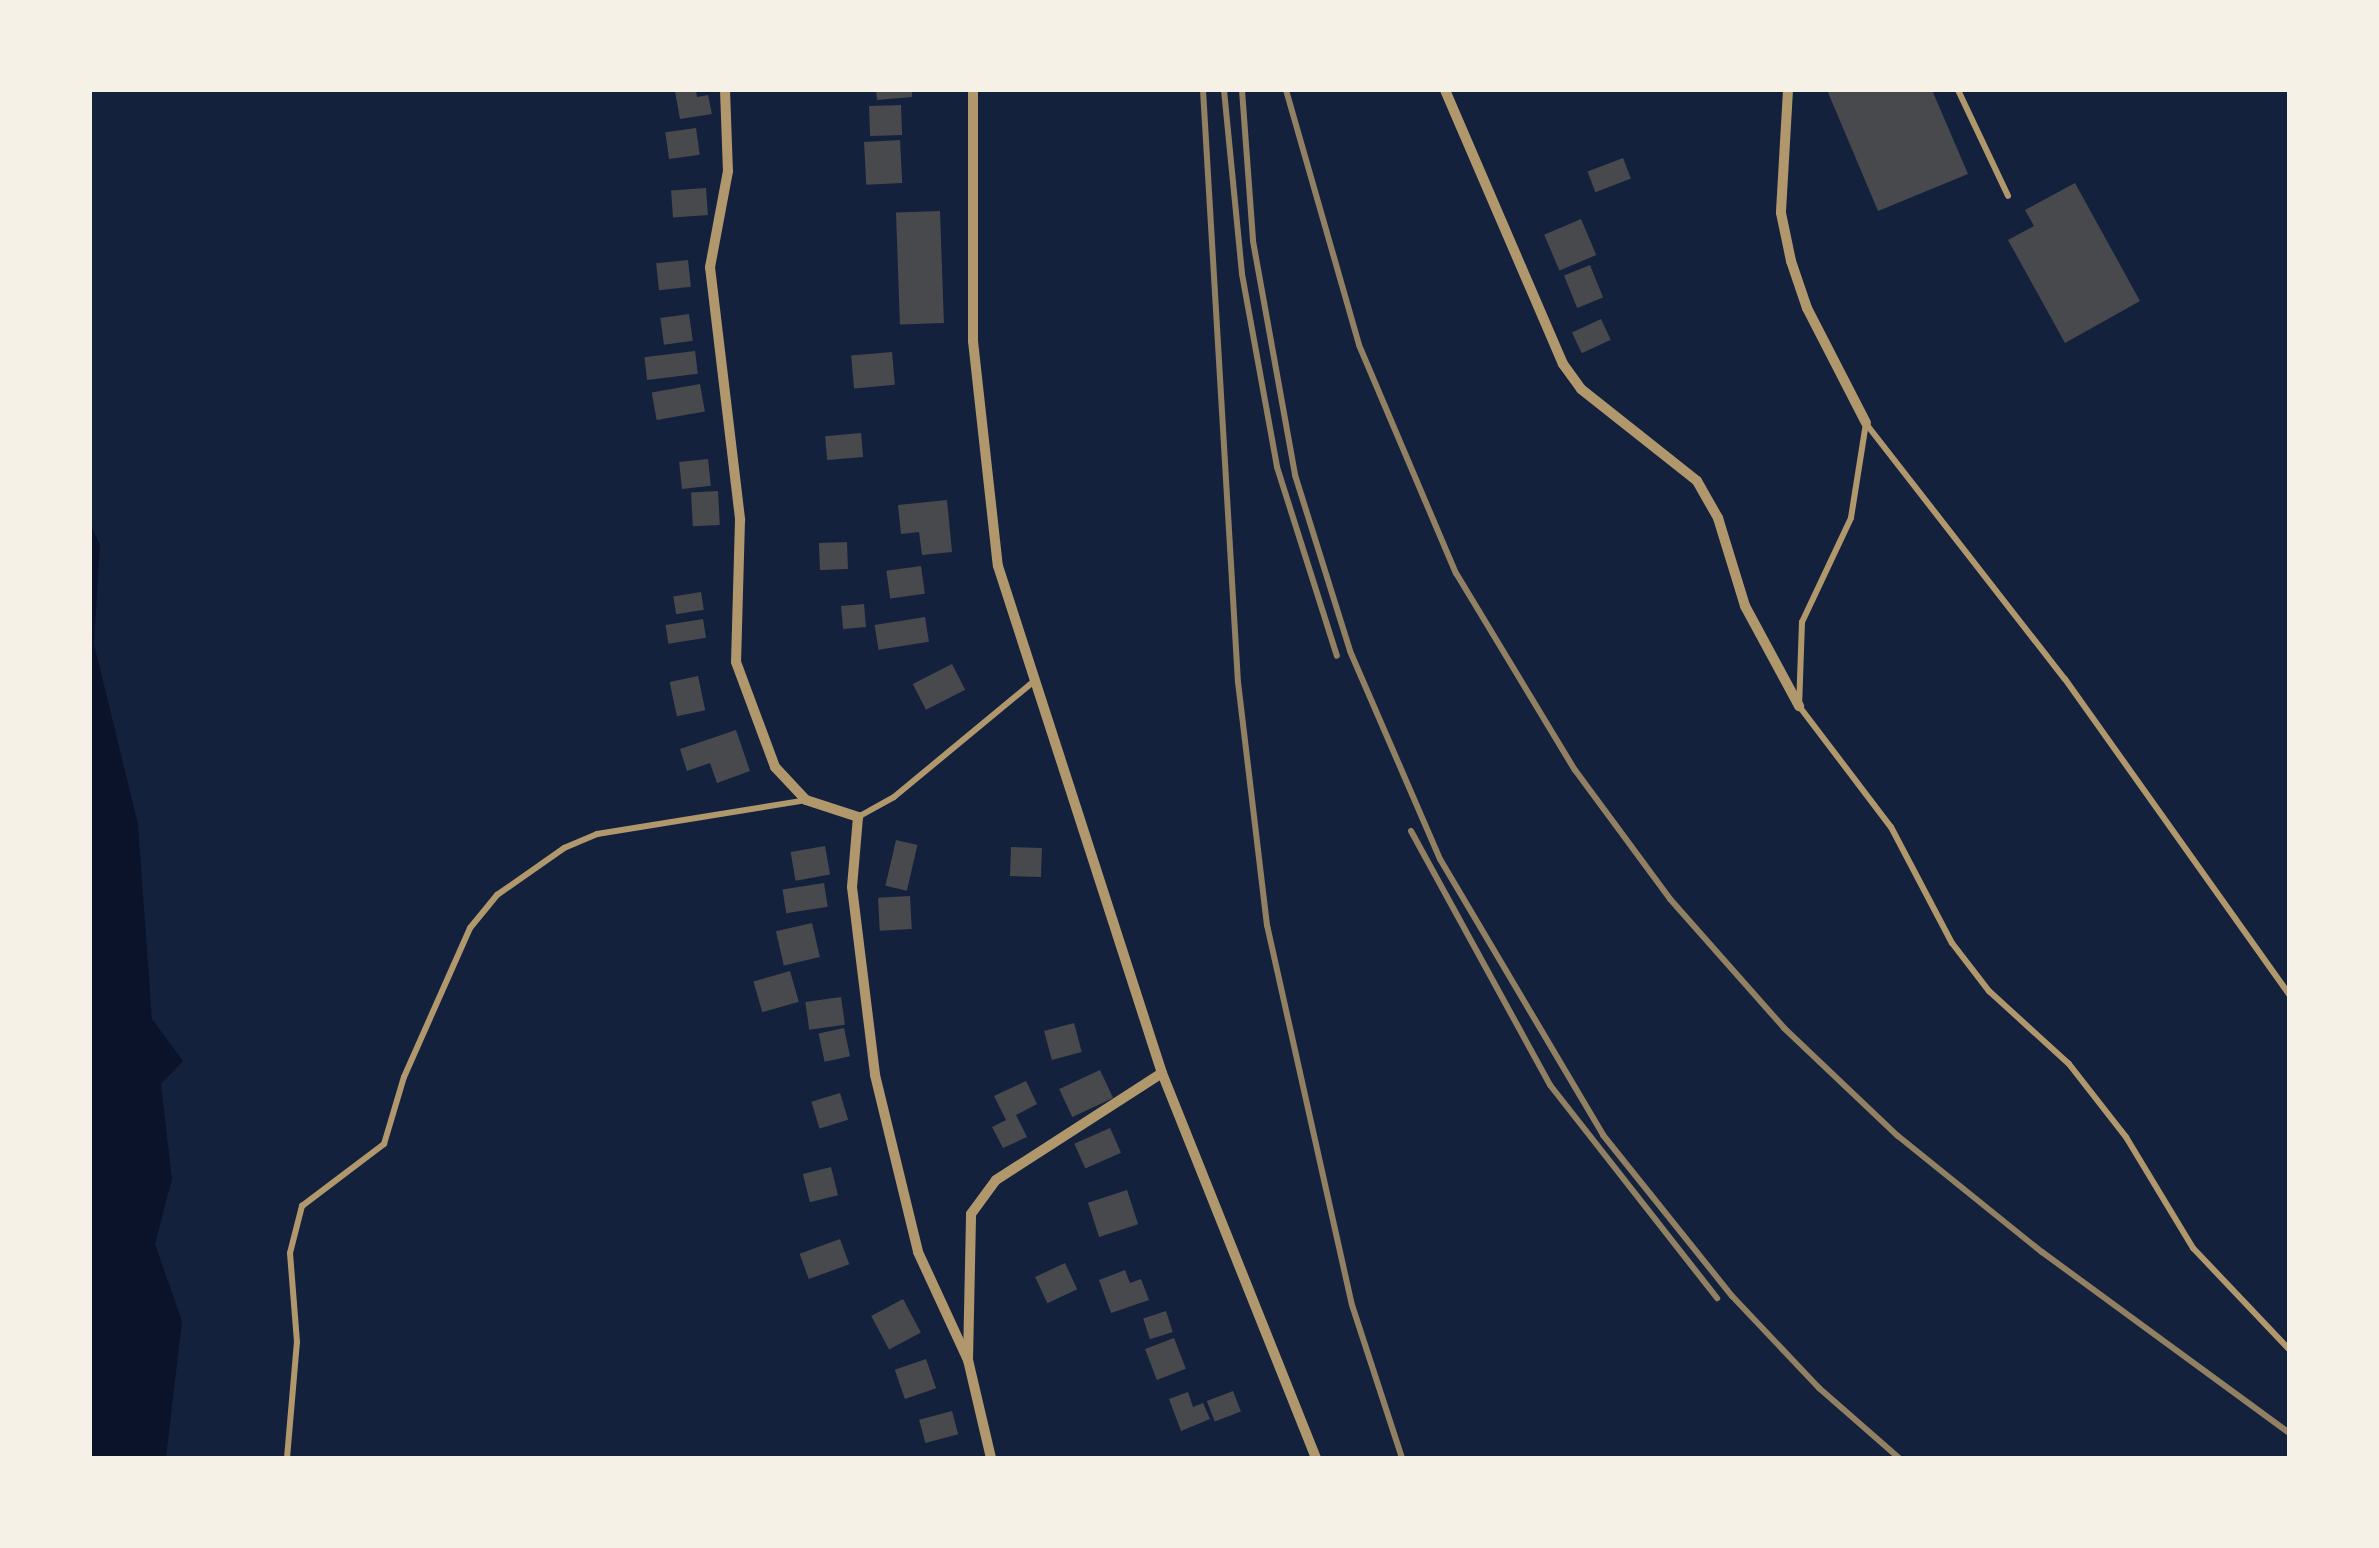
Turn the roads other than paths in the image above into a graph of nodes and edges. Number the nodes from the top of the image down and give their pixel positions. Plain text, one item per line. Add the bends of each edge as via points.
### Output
1 (726, 90) edge
2 (974, 90) edge
3 (1446, 90) edge
4 (1788, 90) edge
5 (1958, 90) edge
6 (2008, 196) dead end
7 (1866, 424) junction
8 (1032, 684) junction
9 (1799, 706) junction
10 (806, 800) junction
11 (858, 817) junction
12 (2289, 994) edge
13 (1162, 1073) junction
14 (2289, 1349) edge
15 (968, 1360) junction
16 (287, 1458) edge
17 (991, 1458) edge
18 (1316, 1458) edge

1 - 10 street via 728,171 710,267 740,520 736,662 775,766
2 - 8 street via 973,341 982,456 998,566
3 - 9 street via 1562,364 1581,390 1698,482 1718,518 1744,606
4 - 7 street via 1782,214 1791,261 1807,308
5 - 6 lane
7 - 9 lane via 1851,518 1802,622
7 - 12 lane via 2065,679
8 - 11 lane via 894,797
8 - 13 street
9 - 14 lane via 1890,827 1952,943 1988,991 2069,1064 2126,1137 2193,1248
10 - 11 street
10 - 16 lane via 598,834 564,848 497,895 470,928 404,1077 384,1144 302,1206 290,1253 297,1342
11 - 15 street via 852,887 874,1075 918,1252
13 - 15 street via 996,1180 981,1197 971,1214
13 - 18 street
15 - 17 street

